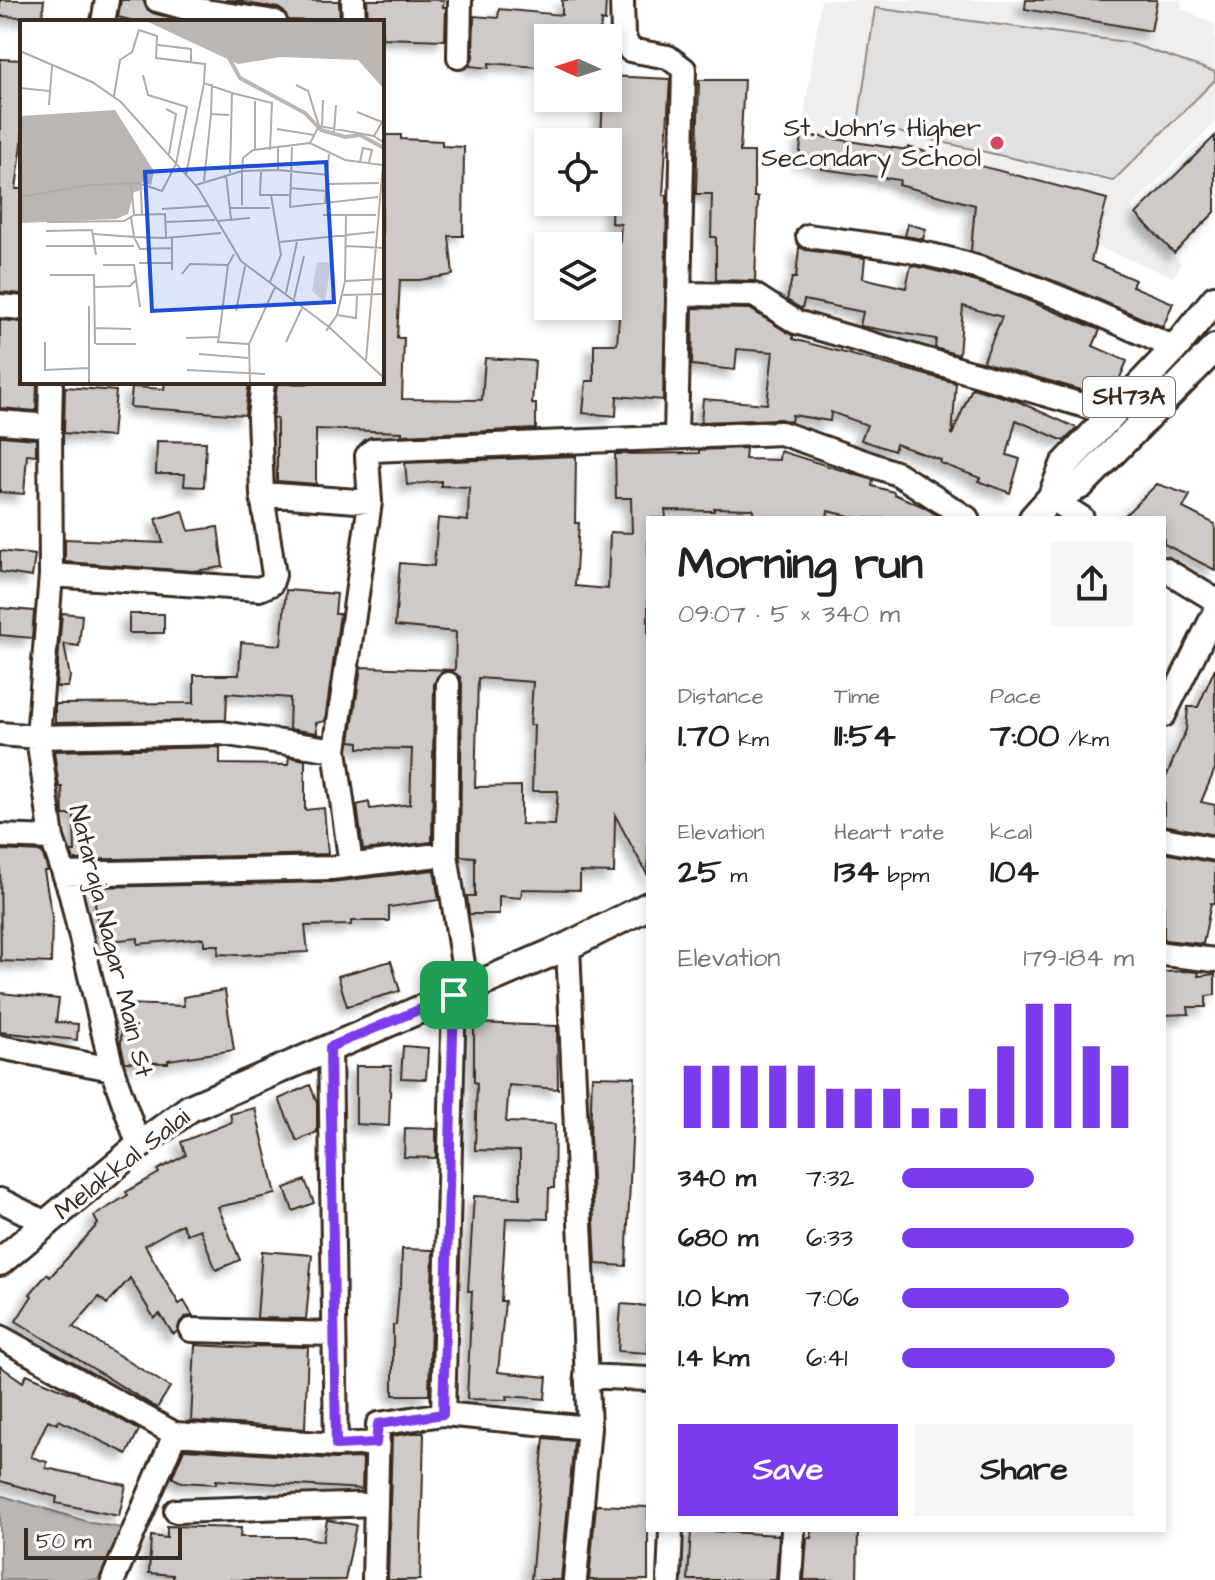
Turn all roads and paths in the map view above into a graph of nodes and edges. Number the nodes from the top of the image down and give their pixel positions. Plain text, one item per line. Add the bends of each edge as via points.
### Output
1 (107, 0) edge
2 (157, 0) edge
3 (353, 0) edge
4 (460, 0) edge
5 (622, 0) edge
6 (187, 4) edge
7 (103, 20) edge
8 (257, 20) edge
9 (354, 20) edge
10 (459, 57) dead end
11 (808, 236) dead end
12 (678, 294) junction
13 (1215, 299) edge
14 (0, 306) edge
15 (20, 308) edge
16 (1175, 348) junction
17 (1215, 348) edge
18 (51, 384) edge
19 (263, 384) edge
20 (1113, 414) junction
21 (0, 422) edge
22 (50, 426) junction
23 (676, 437) junction
24 (262, 494) junction
25 (370, 502) junction
26 (1042, 508) edge
27 (964, 516) edge
28 (1074, 516) edge
29 (1166, 570) edge
30 (51, 575) junction
31 (1215, 600) edge
32 (1215, 612) edge
33 (448, 684) dead end
34 (1166, 711) edge
35 (0, 734) edge
36 (38, 737) junction
37 (335, 750) junction
38 (0, 836) edge
39 (52, 838) junction
40 (1166, 839) edge
41 (1215, 849) edge
42 (446, 854) junction
43 (351, 865) junction
44 (64, 874) junction
45 (646, 907) edge
46 (568, 946) junction
47 (1166, 954) edge
48 (1215, 960) edge
49 (460, 993) junction
50 (0, 1047) edge
51 (330, 1047) junction
52 (112, 1069) junction
53 (139, 1146) junction
54 (0, 1200) edge
55 (46, 1223) junction
56 (0, 1262) edge
57 (191, 1330) dead end
58 (333, 1334) junction
59 (0, 1337) edge
60 (586, 1376) junction
61 (646, 1379) edge
62 (443, 1414) junction
63 (589, 1428) junction
64 (175, 1434) junction
65 (376, 1443) junction
66 (336, 1445) junction
67 (375, 1504) junction
68 (176, 1511) dead end
69 (671, 1532) edge
70 (793, 1532) edge
71 (113, 1580) edge
72 (374, 1580) edge
73 (575, 1580) edge
74 (669, 1580) edge
75 (790, 1580) edge

1 - 7 street
2 - 6 street
3 - 9 street
4 - 10 street
5 - 12 street via 623,36 630,50 668,57 684,69
6 - 8 street
11 - 16 street via 898,248 980,268
12 - 20 street via 754,295 796,322
12 - 23 street
13 - 16 main road, SH73A
14 - 15 street
16 - 20 main road, SH73A
17 - 26 main road, SH73A via 1081,485
18 - 22 street, Nataraja Nagar Main St
19 - 24 street
20 - 26 main road, SH73A via 1064,465
21 - 22 street
22 - 30 street, Nataraja Nagar Main St
23 - 25 street via 373,450 366,462
23 - 27 street via 781,433 898,474
24 - 25 street
24 - 30 street via 274,575 271,584 259,589
25 - 37 street
26 - 28 street
29 - 31 street
30 - 36 street, Nataraja Nagar Main St
32 - 34 street
33 - 42 street
35 - 36 street
36 - 37 street via 221,733
36 - 39 street, Nataraja Nagar Main St
37 - 43 street
38 - 39 street
39 - 44 street, Nataraja Nagar Main St
40 - 41 street
42 - 43 street
42 - 49 street
43 - 44 street
44 - 52 street, Nataraja Nagar Main St
45 - 46 main road, Melakkal Salai
46 - 49 main road, Melakkal Salai
46 - 60 street
47 - 48 street
49 - 51 main road, Melakkal Salai
49 - 62 street
50 - 52 street
51 - 53 main road, Melakkal Salai via 190,1108
51 - 58 street
52 - 53 street, Nataraja Nagar Main St
53 - 55 main road, Melakkal Salai
54 - 55 street
55 - 56 main road, Melakkal Salai
57 - 58 street
58 - 66 street
59 - 64 street
60 - 61 street
60 - 63 street
62 - 63 street
62 - 65 street via 378,1424
63 - 73 street
64 - 66 street
64 - 71 street
65 - 66 street
65 - 67 street
67 - 68 street
67 - 72 street
69 - 74 street
70 - 75 street

